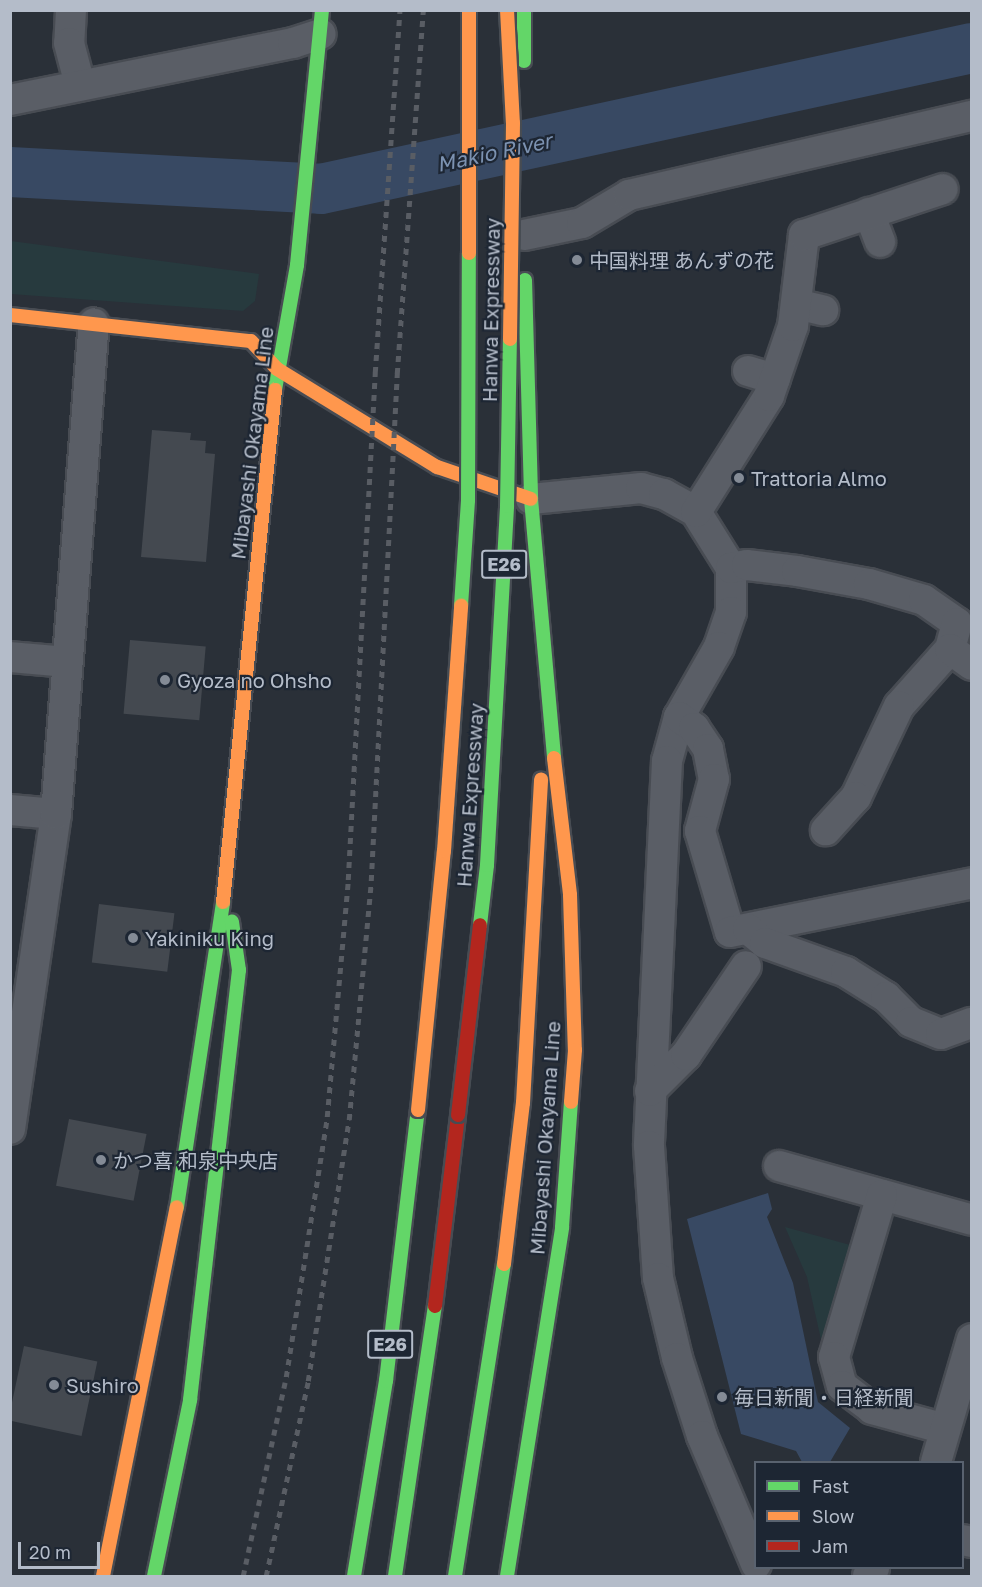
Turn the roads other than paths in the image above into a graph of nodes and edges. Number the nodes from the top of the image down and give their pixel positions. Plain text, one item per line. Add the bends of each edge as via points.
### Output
1 (71, 10) edge
2 (469, 10) edge
3 (507, 10) edge
4 (524, 17) edge
5 (321, 36) edge
6 (80, 85) junction
7 (10, 100) edge
8 (972, 116) edge
9 (943, 189) dead end
10 (869, 213) junction
11 (524, 224) junction
12 (880, 242) dead end
13 (10, 315) edge
14 (94, 323) junction
15 (277, 369) junction
16 (531, 499) junction
17 (696, 512) junction
18 (731, 568) junction
19 (10, 657) edge
20 (961, 657) edge
21 (67, 662) junction
22 (547, 699) junction
23 (679, 717) junction
24 (10, 810) edge
25 (56, 814) junction
26 (826, 830) dead end
27 (226, 881) junction
28 (972, 883) edge
29 (748, 929) junction
30 (746, 966) dead end
31 (22, 974) edge
32 (972, 1023) edge
33 (650, 1091) junction
34 (11, 1127) edge
35 (779, 1166) dead end
36 (882, 1195) junction
37 (972, 1220) edge
38 (972, 1339) edge
39 (965, 1385) edge
40 (945, 1429) junction
41 (936, 1461) edge
42 (754, 1561) edge
43 (103, 1576) edge
44 (154, 1576) edge
45 (354, 1576) edge
46 (395, 1576) edge
47 (454, 1576) edge
48 (507, 1576) edge

1 - 6 street via 69,43
2 - 45 main road, Hanwa Expressway / E26, bridge via 468,500 444,851 386,1381
3 - 46 main road, Hanwa Expressway / E26, bridge via 513,123 507,506 487,864 425,1389
4 - 11 main road, Mibayashi Okayama Line
5 - 6 street
5 - 15 main road, Mibayashi Okayama Line via 299,248
6 - 7 street
8 - 11 street via 629,195 582,223
9 - 10 street
10 - 12 street
10 - 17 street via 804,235 810,307 761,375 769,396
11 - 16 main road, Mibayashi Okayama Line
13 - 14 main road
14 - 15 main road via 251,341
14 - 21 street
15 - 16 main road via 437,468
15 - 27 main road, Mibayashi Okayama Line
16 - 17 street via 641,488 664,494
16 - 22 main road, Mibayashi Okayama Line
17 - 18 street
18 - 20 street via 797,571 869,584 924,600 957,623
18 - 23 street via 730,612 719,647
19 - 21 street
20 - 26 street via 899,706 856,797
21 - 25 street
22 - 47 main road, Mibayashi Okayama Line via 523,1103 507,1242
22 - 48 main road, Mibayashi Okayama Line via 570,895 575,1050 562,1227
23 - 29 street via 694,728 708,749 714,779 700,831 730,932
23 - 33 street via 667,761 662,812
24 - 25 street
25 - 31 street
27 - 43 main road, Mibayashi Okayama Line via 181,1185
27 - 44 main road, Mibayashi Okayama Line via 239,970 190,1400
28 - 29 street
29 - 32 street via 765,944 846,972 886,997 910,1022 941,1034
30 - 33 street via 686,1055
31 - 34 street
33 - 42 street via 652,1214 676,1358 702,1436
35 - 36 street
36 - 37 street
36 - 40 street via 834,1357 842,1386 872,1409
38 - 39 street
39 - 40 street
40 - 41 street

